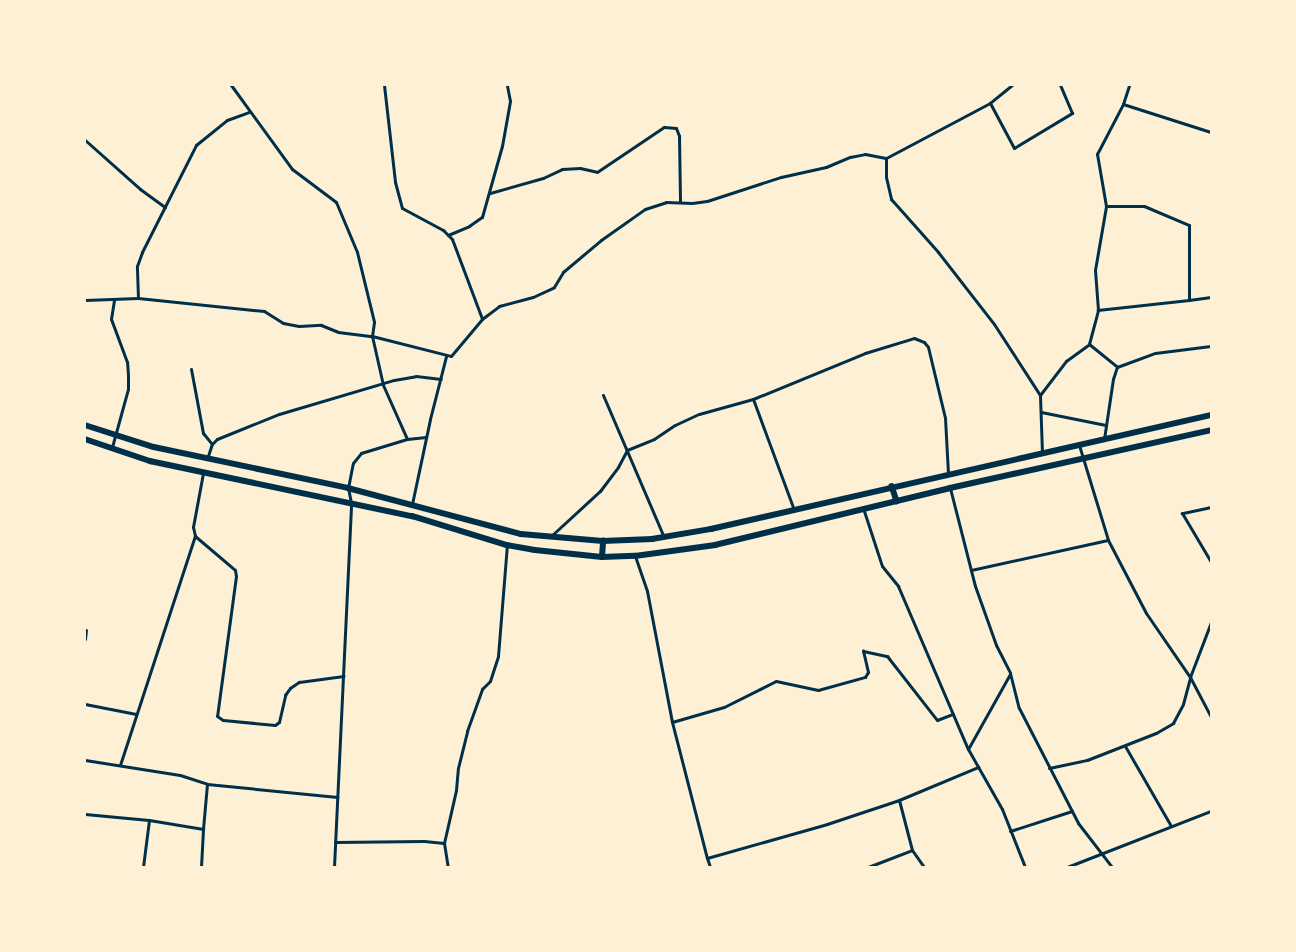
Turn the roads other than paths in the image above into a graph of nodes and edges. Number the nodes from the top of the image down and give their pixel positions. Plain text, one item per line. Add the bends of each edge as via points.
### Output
1 (231, 85) edge
2 (384, 85) edge
3 (508, 85) edge
4 (1012, 85) edge
5 (1060, 85) edge
6 (1129, 85) edge
7 (990, 103) junction
8 (1122, 104) junction
9 (249, 112) junction
10 (1211, 132) edge
11 (85, 140) edge
12 (886, 158) junction
13 (490, 193) junction
14 (680, 202) junction
15 (1106, 206) junction
16 (165, 207) junction
17 (448, 235) junction
18 (1211, 297) edge
19 (138, 298) junction
20 (114, 299) junction
21 (85, 300) edge
22 (1189, 300) junction
23 (1098, 310) junction
24 (482, 319) junction
25 (372, 336) junction
26 (1089, 344) junction
27 (1211, 346) edge
28 (446, 356) junction
29 (1118, 368) junction
30 (191, 369) dead end
31 (441, 379) junction
32 (383, 385) junction
33 (603, 395) dead end
34 (1040, 395) junction
35 (753, 399) junction
36 (1041, 412) junction
37 (1211, 415) edge
38 (85, 425) edge
39 (1106, 425) junction
40 (1211, 430) edge
41 (116, 435) junction
42 (426, 437) junction
43 (85, 439) edge
44 (1104, 439) junction
45 (407, 440) junction
46 (212, 444) junction
47 (1079, 445) junction
48 (112, 447) junction
49 (627, 450) junction
50 (1042, 453) junction
51 (207, 459) junction
52 (1082, 460) junction
53 (221, 462) junction
54 (203, 473) junction
55 (948, 474) junction
56 (219, 476) junction
57 (892, 486) junction
58 (348, 488) junction
59 (950, 488) junction
60 (897, 501) junction
61 (351, 503) junction
62 (412, 505) junction
63 (1211, 507) edge
64 (794, 510) junction
65 (864, 510) junction
66 (195, 536) junction
67 (664, 537) junction
68 (549, 538) junction
69 (1108, 540) junction
70 (603, 541) junction
71 (507, 545) junction
72 (635, 556) junction
73 (602, 557) junction
74 (1211, 562) edge
75 (971, 570) junction
76 (1211, 622) edge
77 (86, 630) edge
78 (85, 639) edge
79 (1010, 673) junction
80 (344, 676) junction
81 (1190, 677) junction
82 (85, 704) edge
83 (136, 714) junction
84 (953, 714) junction
85 (1211, 717) edge
86 (672, 722) junction
87 (1125, 746) junction
88 (968, 749) junction
89 (85, 760) edge
90 (120, 765) junction
91 (978, 767) junction
92 (1049, 768) junction
93 (206, 784) junction
94 (337, 797) junction
95 (899, 800) junction
96 (1072, 811) junction
97 (1211, 811) edge
98 (85, 814) edge
99 (149, 820) junction
100 (1171, 826) junction
101 (203, 829) junction
102 (1010, 831) junction
103 (335, 842) junction
104 (444, 842) junction
105 (912, 850) junction
106 (1102, 853) junction
107 (707, 858) junction
108 (922, 866) edge
109 (143, 867) edge
110 (201, 867) edge
111 (334, 867) edge
112 (448, 867) edge
113 (710, 867) edge
114 (868, 867) edge
115 (1025, 867) edge
116 (1068, 867) edge
117 (1112, 867) edge

1 - 9 street
2 - 17 street via 395,182 402,208
3 - 13 street via 510,102
4 - 7 street
5 - 7 street via 1072,114 1014,148
6 - 8 street
7 - 12 street
8 - 10 street
8 - 15 street via 1097,154
9 - 16 street via 227,120 196,145
9 - 25 street via 292,169 336,202 357,252 374,322
11 - 16 street
12 - 14 street via 865,154 850,156 826,167 781,177 707,201
12 - 34 street via 891,199 938,252 988,317
13 - 14 street via 543,178 562,169 580,168 597,172 664,127 676,128 679,136
13 - 17 street via 482,217
14 - 24 street via 666,202 645,209 593,246 564,272 554,287 533,297 499,306
15 - 22 street via 1144,206 1189,225
15 - 23 street via 1095,270
16 - 19 street via 148,237 138,266
17 - 24 street
18 - 22 street
19 - 20 street
19 - 25 street via 264,311 283,323 321,325 338,332
20 - 21 street
20 - 41 street via 111,319 127,362 128,375 128,389
22 - 23 street
23 - 26 street
24 - 28 street via 451,356
25 - 28 street
25 - 32 street
26 - 29 street
26 - 34 street via 1066,361
27 - 29 street via 1155,353
28 - 31 street
29 - 39 street via 1112,379
30 - 46 street via 203,433
31 - 32 street via 416,376
31 - 42 street
32 - 45 street
32 - 46 street via 280,414 216,439
33 - 49 street
34 - 36 street
35 - 49 street via 699,414
35 - 55 street via 865,353 914,338 928,347 944,418
35 - 64 street
36 - 39 street
36 - 50 street
37 - 44 main road
38 - 41 main road
39 - 44 street
40 - 52 main road
41 - 48 street
41 - 51 main road
42 - 45 street
42 - 62 street
43 - 48 main road
44 - 47 main road
45 - 58 street via 361,453 353,463
46 - 51 street
47 - 50 main road
47 - 52 street
48 - 54 main road via 150,461
49 - 67 street
49 - 68 street via 600,491
50 - 55 main road
51 - 53 main road
52 - 59 main road
52 - 69 street
53 - 56 main road
53 - 58 main road
54 - 56 main road
54 - 66 street via 193,527
55 - 57 main road
56 - 61 main road
57 - 60 main road
57 - 64 main road
58 - 61 street
58 - 62 main road
59 - 60 main road
59 - 75 street
60 - 65 main road
61 - 71 main road via 412,516
61 - 80 street
62 - 68 main road via 521,534
63 - 74 street via 1182,514
64 - 67 main road
65 - 72 main road via 715,546
65 - 84 street via 882,566 898,586
66 - 80 street via 235,570 236,576 217,716 223,720 275,725 279,722 285,695 290,688 299,682
66 - 83 street
67 - 70 main road
68 - 70 main road
69 - 75 street
69 - 81 street via 1146,613
70 - 73 main road
71 - 73 main road
71 - 104 street via 498,656 467,732
72 - 73 main road
72 - 86 street via 647,591
75 - 79 street via 996,645
76 - 81 street
77 - 78 street
79 - 88 street
79 - 92 street via 1019,708
80 - 94 street
81 - 85 street
81 - 87 street via 1183,704 1173,723
82 - 83 street
83 - 90 street
84 - 86 street via 937,720 886,656 863,651 868,672 865,677 818,690 776,681 724,707
84 - 88 street
86 - 107 street
87 - 92 street via 1087,760
87 - 100 street
88 - 91 street
89 - 90 street
90 - 93 street via 180,775
91 - 95 street
91 - 102 street via 1002,809
92 - 96 street
93 - 94 street
93 - 101 street
94 - 103 street
95 - 105 street
95 - 107 street
96 - 102 street
96 - 106 street
97 - 100 street
98 - 99 street
99 - 101 street
99 - 109 street
100 - 106 street
101 - 110 street
102 - 115 street
103 - 104 street
103 - 111 street
104 - 112 street
105 - 108 street
105 - 114 street
106 - 116 street
106 - 117 street
107 - 113 street

